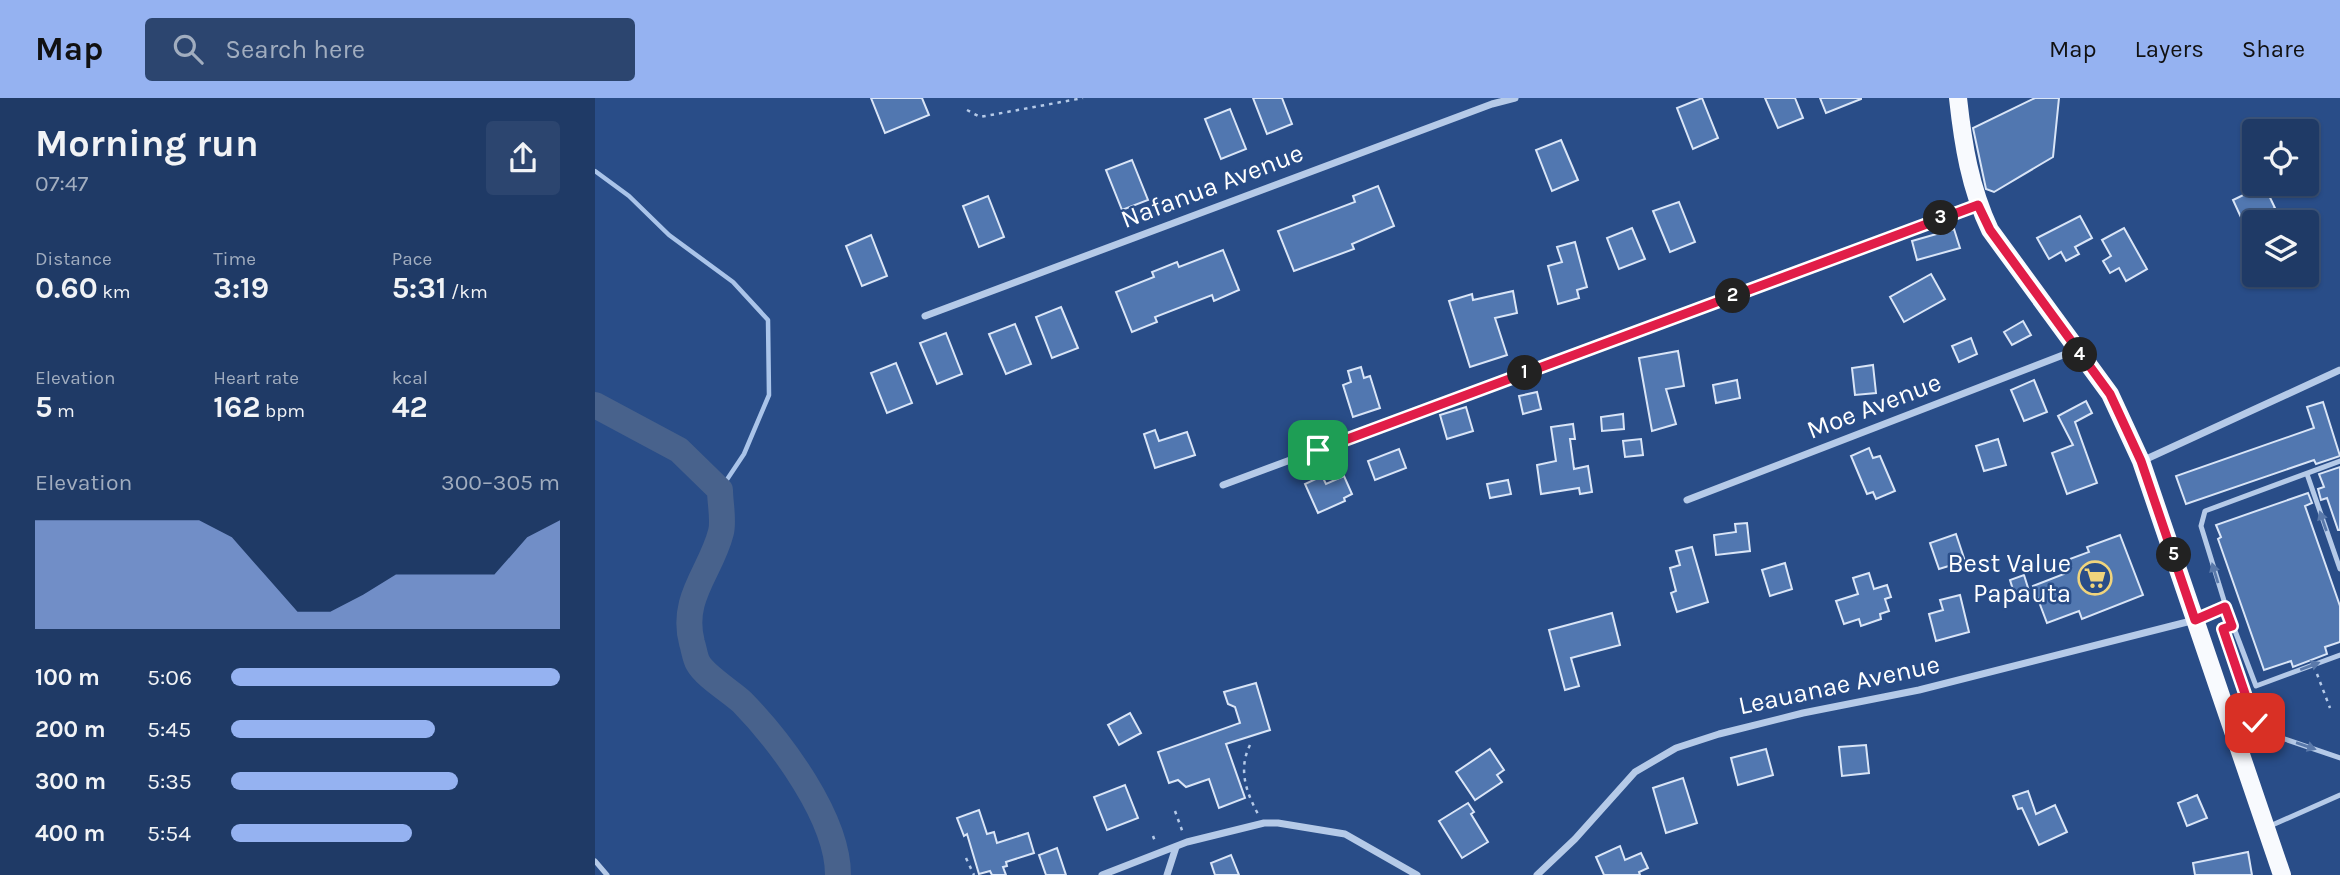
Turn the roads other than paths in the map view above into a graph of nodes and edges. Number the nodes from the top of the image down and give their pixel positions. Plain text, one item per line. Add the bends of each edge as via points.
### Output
1 (1515, 98) edge
2 (1958, 98) edge
3 (1978, 205) junction
4 (925, 316) dead end
5 (2076, 350) junction
6 (2340, 370) edge
7 (2141, 461) junction
8 (2340, 461) edge
9 (2307, 474) junction
10 (1223, 485) dead end
11 (1686, 500) dead end
12 (2340, 569) edge
13 (2225, 607) junction
14 (2195, 620) junction
15 (2232, 626) junction
16 (2340, 655) edge
17 (2340, 758) edge
18 (2340, 795) edge
19 (2267, 827) junction
20 (1176, 847) junction
21 (595, 860) edge
22 (607, 875) edge
23 (1102, 875) edge
24 (1167, 875) edge
25 (1417, 875) edge
26 (1537, 875) edge
27 (2282, 875) edge

1 - 4 street, Nafanua Avenue
2 - 3 main road via 1964,153
3 - 5 main road via 1990,230
3 - 10 street
5 - 7 main road via 2110,394
5 - 11 street, Moe Avenue
6 - 7 street
7 - 14 main road
8 - 9 lane
12 -> 9 lane
13 -> 9 lane via 2201,526 2205,511
13 - 14 lane
13 - 15 lane
14 - 19 main road
14 - 26 street, Leauanae Avenue via 1919,690 1755,724 1676,748 1636,772
15 -> 16 lane via 2256,686
15 -> 17 lane via 2223,629 2255,723 2267,733
18 - 19 lane
19 - 27 main road
20 - 23 street
20 - 24 street
20 - 25 street via 1278,823 1345,834
21 - 22 lane

